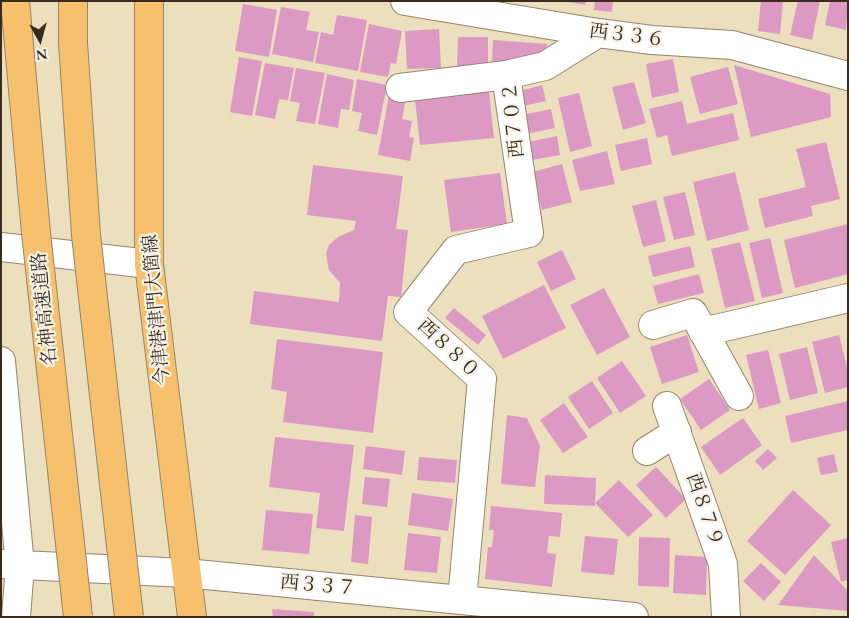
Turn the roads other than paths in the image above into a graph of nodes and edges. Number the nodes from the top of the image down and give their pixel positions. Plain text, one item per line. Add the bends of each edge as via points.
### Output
1 (15, 1) edge
2 (73, 1) edge
3 (149, 1) edge
4 (405, 1) edge
5 (598, 33) junction
6 (506, 75) junction
7 (848, 76) edge
8 (400, 88) dead end
9 (529, 234) joint
10 (1, 247) edge
11 (149, 264) junction
12 (848, 298) edge
13 (654, 325) dead end
14 (703, 332) junction
15 (1, 361) edge
16 (739, 396) dead end
17 (667, 406) dead end
18 (677, 432) junction
19 (647, 451) dead end
20 (11, 565) edge
21 (186, 573) junction
22 (462, 600) junction
23 (16, 617) edge
24 (78, 617) edge
25 (129, 617) edge
26 (192, 617) edge
27 (634, 617) edge
28 (726, 617) edge

1 - 24 main road, 名神高速道路, bridge via 37,243
2 - 25 main road, bridge via 86,235
3 - 11 main road, 今津港津門大箇線
4 - 5 street, 西３３６
5 - 6 street, 西７０２ via 545,66
5 - 7 street, 西３３６ via 732,45
6 - 8 street
6 - 9 street, 西７０２
9 - 22 street, 西８８０ via 456,250 408,312 482,379
10 - 11 street
11 - 21 main road, 今津港津門大箇線
12 - 14 street
13 - 14 street via 692,313
14 - 16 street
15 - 20 street
17 - 18 street, 西８７９
18 - 19 street
18 - 28 street, 西８７９ via 724,564
20 - 21 street, 西３３７
20 - 23 street
21 - 22 street, 西３３７
21 - 26 main road, 今津港津門大箇線
22 - 27 street, 西３３７

